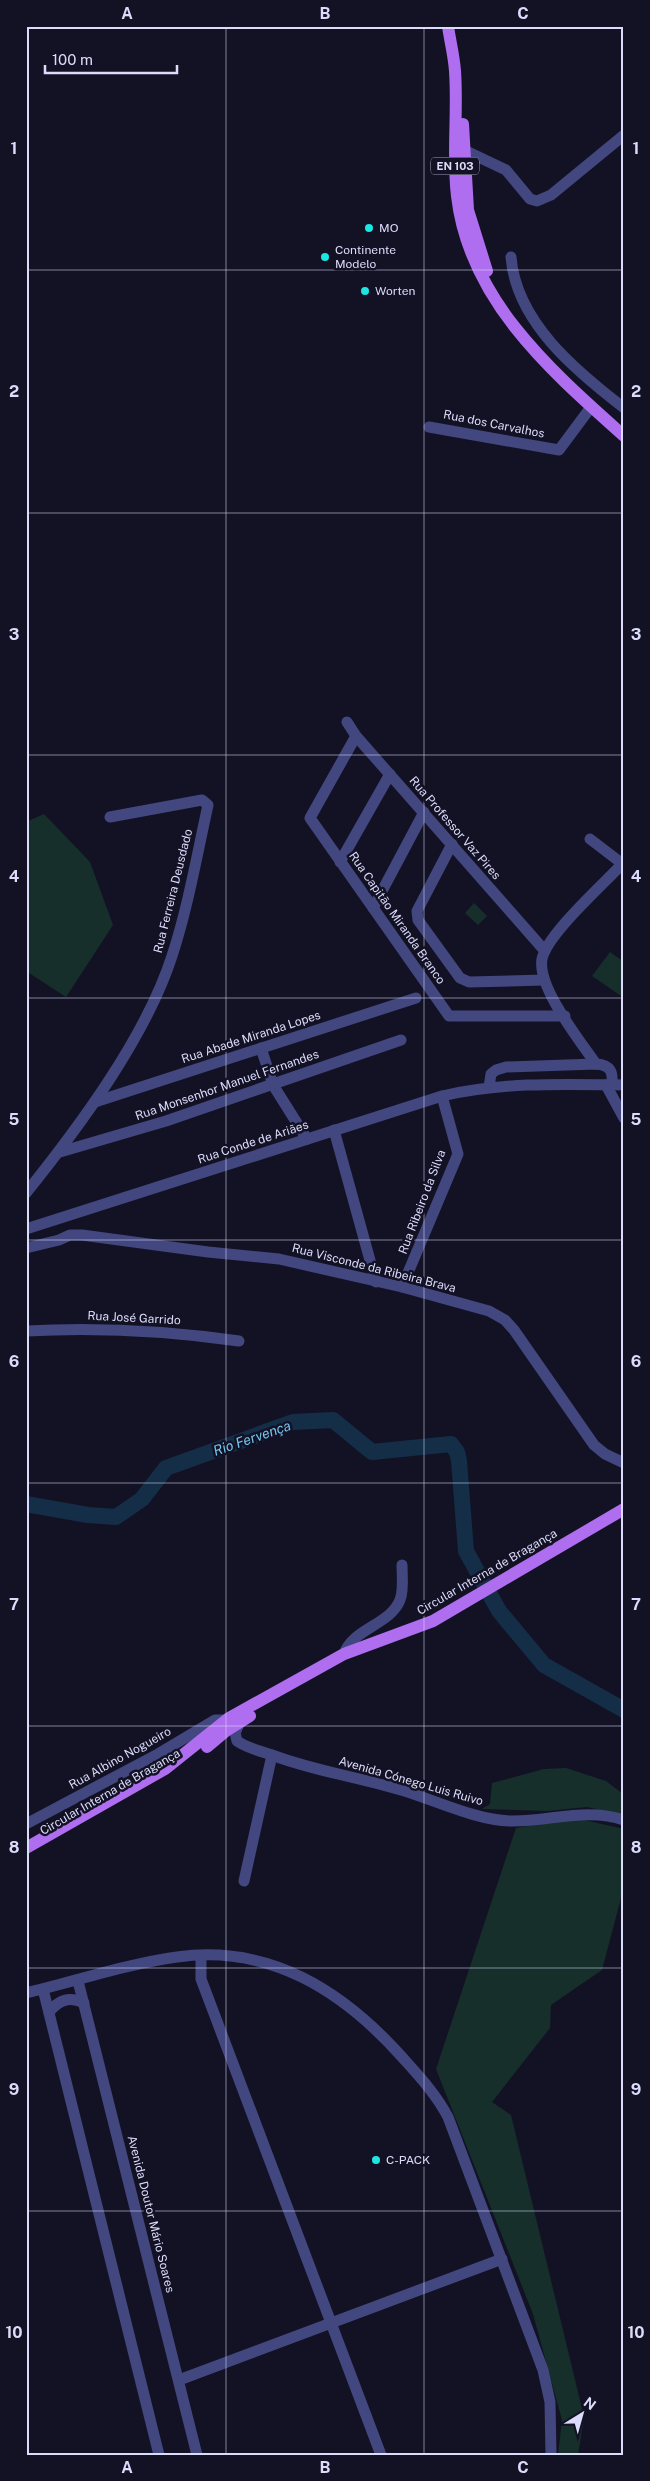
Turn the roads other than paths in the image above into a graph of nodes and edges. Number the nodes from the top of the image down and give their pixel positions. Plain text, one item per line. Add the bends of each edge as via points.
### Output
1 (448, 26) edge
2 (456, 26) edge
3 (624, 135) edge
4 (466, 151) junction
5 (511, 256) dead end
6 (495, 300) junction
7 (591, 407) junction
8 (624, 408) edge
9 (609, 422) junction
10 (429, 427) dead end
11 (624, 429) edge
12 (624, 436) edge
13 (347, 722) dead end
14 (356, 736) junction
15 (390, 774) junction
16 (424, 812) junction
17 (110, 817) dead end
18 (590, 839) dead end
19 (452, 844) junction
20 (340, 862) junction
21 (623, 864) edge
22 (373, 908) junction
23 (545, 951) junction
24 (544, 980) junction
25 (416, 998) dead end
26 (565, 1016) junction
27 (401, 1040) dead end
28 (261, 1048) junction
29 (595, 1067) junction
30 (610, 1068) junction
31 (624, 1074) edge
32 (587, 1084) junction
33 (273, 1085) junction
34 (611, 1085) edge
35 (489, 1087) junction
36 (442, 1096) junction
37 (95, 1102) junction
38 (624, 1118) edge
39 (334, 1130) junction
40 (307, 1139) junction
41 (60, 1152) junction
42 (26, 1193) edge
43 (62, 1218) junction
44 (43, 1224) junction
45 (26, 1229) edge
46 (70, 1235) junction
47 (47, 1241) junction
48 (26, 1248) edge
49 (376, 1282) junction
50 (402, 1287) junction
51 (26, 1331) edge
52 (239, 1341) dead end
53 (624, 1463) edge
54 (624, 1509) edge
55 (624, 1518) edge
56 (402, 1565) dead end
57 (535, 1565) junction
58 (450, 1614) junction
59 (344, 1654) junction
60 (226, 1720) junction
61 (240, 1722) junction
62 (213, 1741) junction
63 (254, 1749) junction
64 (272, 1756) junction
65 (624, 1820) edge
66 (26, 1824) edge
67 (26, 1848) edge
68 (26, 1857) edge
69 (244, 1881) dead end
70 (201, 1956) junction
71 (78, 1981) junction
72 (43, 1989) junction
73 (26, 1993) edge
74 (84, 2003) junction
75 (49, 2012) junction
76 (502, 2259) junction
77 (331, 2323) junction
78 (179, 2380) junction
79 (159, 2455) edge
80 (197, 2455) edge
81 (381, 2455) edge
82 (551, 2455) edge

1 - 6 main road, EN 103 via 455,71 458,207 470,251
2 - 4 main road, EN 103 via 462,64
3 - 4 street via 537,202 530,199 506,170
4 - 6 main road, EN 103 via 468,210
5 - 8 street via 512,272 526,306 546,337
6 - 7 main road, EN 103 via 541,360
7 - 9 main road, EN 103
7 - 10 street, Rua dos Carvalhos via 559,450
9 - 11 street
9 - 12 main road, EN 103
13 - 14 street, Rua Professor Vaz Pires
14 - 15 street, Rua Professor Vaz Pires
14 - 20 street, Rua Capitão Miranda Branco via 310,818
15 - 16 street, Rua Professor Vaz Pires
15 - 20 street
16 - 19 street, Rua Professor Vaz Pires
16 - 22 street
17 - 37 street, Rua Ferreira Deusdado via 202,800 208,805 172,957 156,997
18 - 21 street
19 - 23 street, Rua Professor Vaz Pires
19 - 24 street via 417,911 418,920 460,978 469,982
20 - 22 street, Rua Capitão Miranda Branco
21 - 23 street via 555,935
22 - 26 street, Rua Capitão Miranda Branco via 449,1016
23 - 24 street via 542,959
24 - 26 street
25 - 28 street, Rua Abade Miranda Lopes
26 - 29 street
27 - 33 street, Rua Monsenhor Manuel Fernandes
28 - 33 street
28 - 37 street, Rua Abade Miranda Lopes
29 - 30 street via 604,1064
29 - 32 street
29 - 34 street
29 - 35 street via 506,1067 491,1074
30 - 31 street
30 - 34 street via 613,1073
32 - 34 street, Rua Conde de Ariães
32 - 35 street, Rua Conde de Ariães
33 - 40 street
33 - 41 street, Rua Monsenhor Manuel Fernandes via 166,1122
34 - 38 street
35 - 36 street, Rua Conde de Ariães
36 - 39 street, Rua Conde de Ariães
36 - 50 street, Rua Ribeiro da Silva via 458,1154
37 - 41 street, Rua Ferreira Deusdado
39 - 40 street, Rua Conde de Ariães
39 - 49 street
40 - 43 street, Rua Conde de Ariães
41 - 42 street, Rua Ferreira Deusdado
43 - 44 street, Rua Conde de Ariães
43 - 46 street
44 - 45 street, Rua Conde de Ariães
44 - 47 street
46 - 47 street, Rua Visconde da Ribeira Brava
46 - 49 street, Rua Visconde da Ribeira Brava via 279,1259
47 - 48 street, Rua Visconde da Ribeira Brava
49 - 50 street, Rua Visconde da Ribeira Brava
50 - 53 street, Rua Visconde da Ribeira Brava via 490,1311 504,1320 594,1445
51 - 52 street, Rua José Garrido via 111,1329
54 - 57 main road, Circular Interna de Bragança
55 - 57 main road, Circular Interna de Bragança
56 - 59 street via 398,1604 350,1642
57 - 58 main road, Circular Interna de Bragança
58 - 59 main road, Circular Interna de Bragança
58 - 61 main road, Circular Interna de Bragança via 420,1634 349,1659
59 - 60 main road, Circular Interna de Bragança
60 - 66 street, Rua Albino Nogueiro via 215,1720
60 - 67 main road, Circular Interna de Bragança via 165,1769
61 - 62 main road, Circular Interna de Bragança
61 - 63 street via 235,1733 237,1741
62 - 63 street via 221,1740
62 - 68 main road, Circular Interna de Bragança via 177,1771
63 - 64 street, Avenida Cónego Luis Ruivo
64 - 65 street, Avenida Cónego Luis Ruivo via 400,1790 467,1813 509,1821 585,1814
64 - 69 street
70 - 71 street via 154,1961
70 - 76 street via 256,1960 291,1971 321,1986 376,2027 440,2102
70 - 77 street via 201,1979
71 - 72 street
71 - 74 street, Avenida Doutor Mário Soares
72 - 73 street
72 - 75 street
74 - 75 street via 69,1999 61,2001
74 - 78 street, Avenida Doutor Mário Soares
75 - 79 street
76 - 77 street
76 - 82 street via 548,2386
77 - 78 street
77 - 81 street
78 - 80 street, Avenida Doutor Mário Soares

